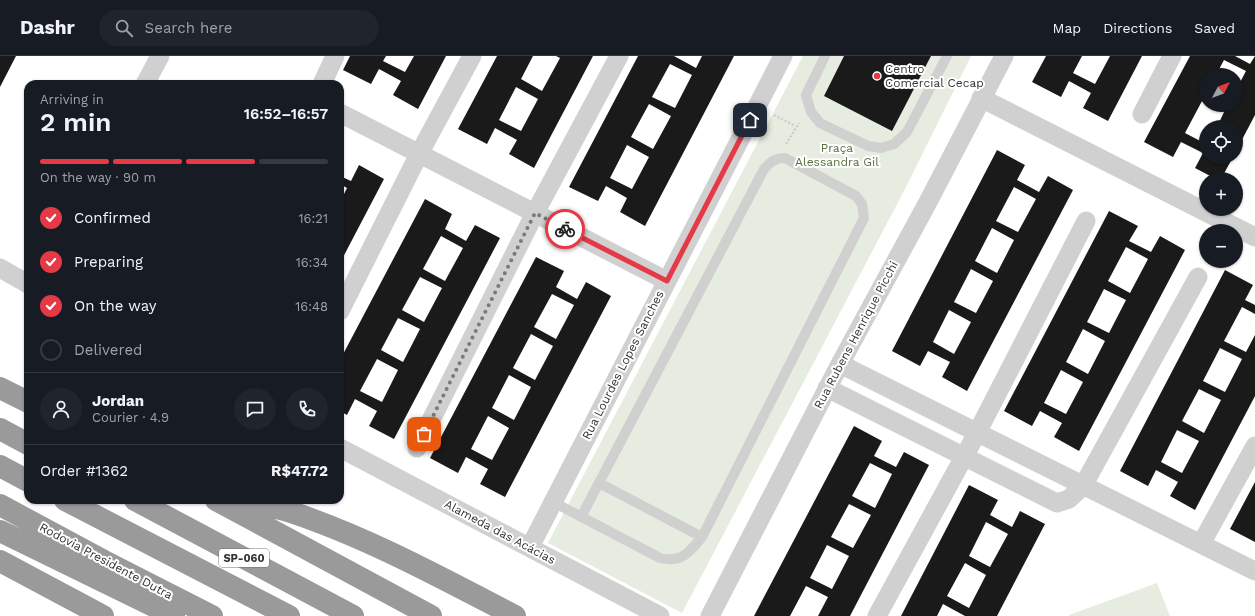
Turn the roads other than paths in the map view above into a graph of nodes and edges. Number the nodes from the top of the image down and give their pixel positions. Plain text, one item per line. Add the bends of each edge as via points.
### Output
1 (160, 56) edge
2 (335, 56) edge
3 (472, 56) edge
4 (618, 56) edge
5 (783, 56) edge
6 (825, 56) edge
7 (947, 56) edge
8 (1004, 56) edge
9 (1172, 56) edge
10 (147, 80) edge
11 (324, 80) edge
12 (981, 98) junction
13 (1142, 114) dead end
14 (344, 115) edge
15 (419, 154) junction
16 (535, 213) junction
17 (1086, 221) dead end
18 (1255, 237) edge
19 (0, 268) edge
20 (1198, 277) dead end
21 (667, 281) junction
22 (24, 282) edge
23 (344, 303) edge
24 (840, 364) junction
25 (0, 388) edge
26 (827, 388) junction
27 (24, 400) edge
28 (0, 429) edge
29 (978, 433) junction
30 (24, 442) edge
31 (1255, 446) edge
32 (417, 448) dead end
33 (344, 450) edge
34 (964, 458) junction
35 (0, 466) edge
36 (24, 479) edge
37 (599, 483) junction
38 (1083, 486) junction
39 (553, 502) junction
40 (73, 504) edge
41 (142, 504) edge
42 (223, 504) edge
43 (260, 504) edge
44 (0, 505) edge
45 (581, 517) junction
46 (0, 531) edge
47 (702, 537) junction
48 (1201, 544) junction
49 (530, 547) junction
50 (0, 561) edge
51 (1255, 571) edge
52 (103, 616) edge
53 (174, 616) edge
54 (212, 616) edge
55 (289, 616) edge
56 (353, 616) edge
57 (432, 616) edge
58 (515, 616) edge
59 (660, 616) edge
60 (710, 616) edge
61 (877, 616) edge

1 - 10 street
2 - 11 street
3 - 15 street
4 - 16 street
5 - 21 street, Rua Lourdes Lopes Sanches
6 - 7 lane via 806,95 811,112 820,123 868,146 881,148 894,144 907,132
8 - 12 street, Rua Rubens Henrique Picchi
9 - 13 street
12 - 18 street
12 - 24 street, Rua Rubens Henrique Picchi
14 - 15 street
15 - 16 street
15 - 23 street
16 - 21 street
16 - 32 street
17 - 29 street
19 - 22 street
20 - 38 street
21 - 39 street, Rua Lourdes Lopes Sanches
24 - 26 street, Rua Rubens Henrique Picchi
24 - 29 street
25 - 27 highway
26 - 34 street
26 - 60 street, Rua Rubens Henrique Picchi
28 - 30 highway
29 - 34 street
29 - 38 street
31 - 48 street
33 - 49 street, Alameda das Acácias
34 - 38 street via 1057,503 1069,499
34 - 61 street
35 - 36 highway
37 - 45 lane
37 - 47 lane
37 - 47 lane via 764,169 771,161 785,158 856,196 862,204 864,218
38 - 48 street
39 - 45 lane
39 - 49 street, Rua Lourdes Lopes Sanches
40 - 55 highway
41 - 56 highway, SP-060
42 - 57 highway, SP-060
43 - 58 highway via 288,511 355,538 436,575
44 - 54 highway, Rodovia Presidente Dutra
45 - 47 lane via 660,558 671,560 682,557
46 - 53 highway
48 - 51 street
49 - 59 street, Alameda das Acácias
50 - 52 highway

